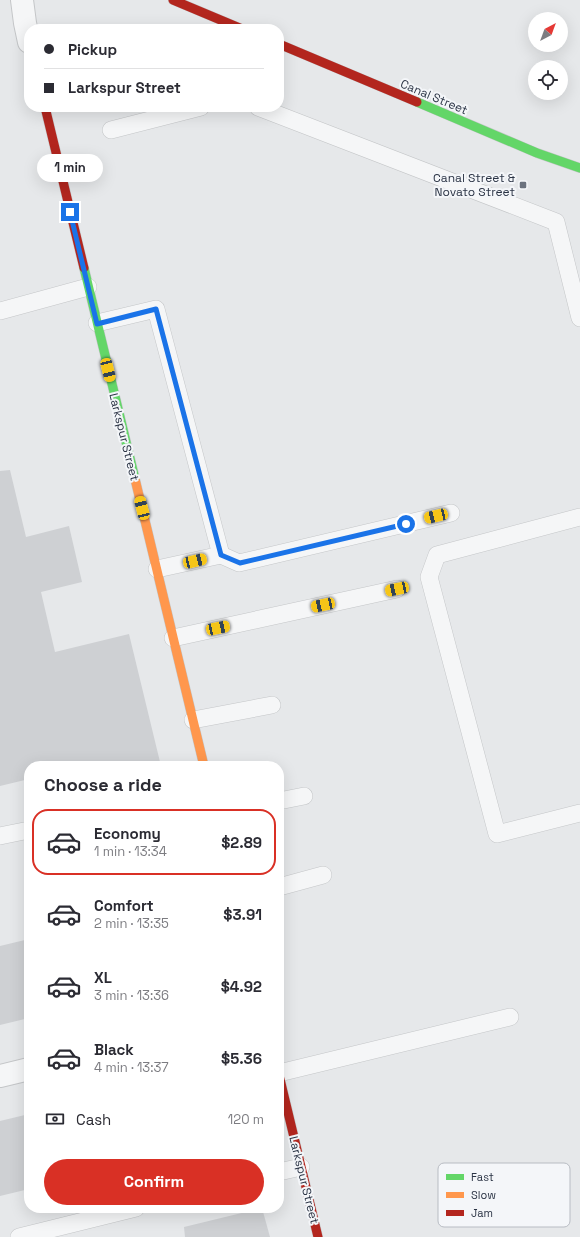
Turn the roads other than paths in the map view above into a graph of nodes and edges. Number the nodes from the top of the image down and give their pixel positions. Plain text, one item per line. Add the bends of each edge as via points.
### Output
1 (22, 0) edge
2 (174, 0) edge
3 (25, 24) edge
4 (230, 24) edge
5 (284, 46) edge
6 (46, 112) edge
7 (181, 112) edge
8 (271, 112) edge
9 (111, 130) dead end
10 (580, 168) edge
11 (88, 287) junction
12 (0, 310) edge
13 (580, 318) edge
14 (97, 324) junction
15 (451, 513) dead end
16 (580, 517) edge
17 (221, 555) junction
18 (157, 570) junction
19 (397, 589) dead end
20 (173, 638) junction
21 (272, 705) dead end
22 (193, 720) junction
23 (203, 761) edge
24 (304, 796) dead end
25 (284, 800) edge
26 (580, 813) edge
27 (24, 831) edge
28 (0, 836) edge
29 (323, 875) dead end
30 (284, 886) edge
31 (510, 1017) dead end
32 (24, 1070) edge
33 (284, 1073) edge
34 (0, 1076) edge
35 (284, 1095) edge
36 (301, 1167) junction
37 (284, 1171) edge
38 (116, 1213) edge
39 (18, 1237) edge
40 (318, 1237) edge

1 - 3 street
2 - 4 street
5 - 10 street, Canal Street via 537,153
6 - 11 street, Larkspur Street
7 - 9 lane
8 - 13 lane via 556,222
11 - 12 lane
11 - 14 street, Larkspur Street
14 - 17 lane via 156,309
14 - 18 street, Larkspur Street
15 - 17 lane via 240,563
16 - 26 lane via 437,555 429,577 497,834
17 - 18 lane
18 - 20 street, Larkspur Street
19 - 20 lane
20 - 22 street, Larkspur Street
21 - 22 lane
22 - 23 street, Larkspur Street
24 - 25 lane
27 - 28 lane
29 - 30 lane
31 - 33 lane
32 - 34 street
35 - 36 street, Larkspur Street
36 - 37 lane
36 - 40 street, Larkspur Street
38 - 39 lane

